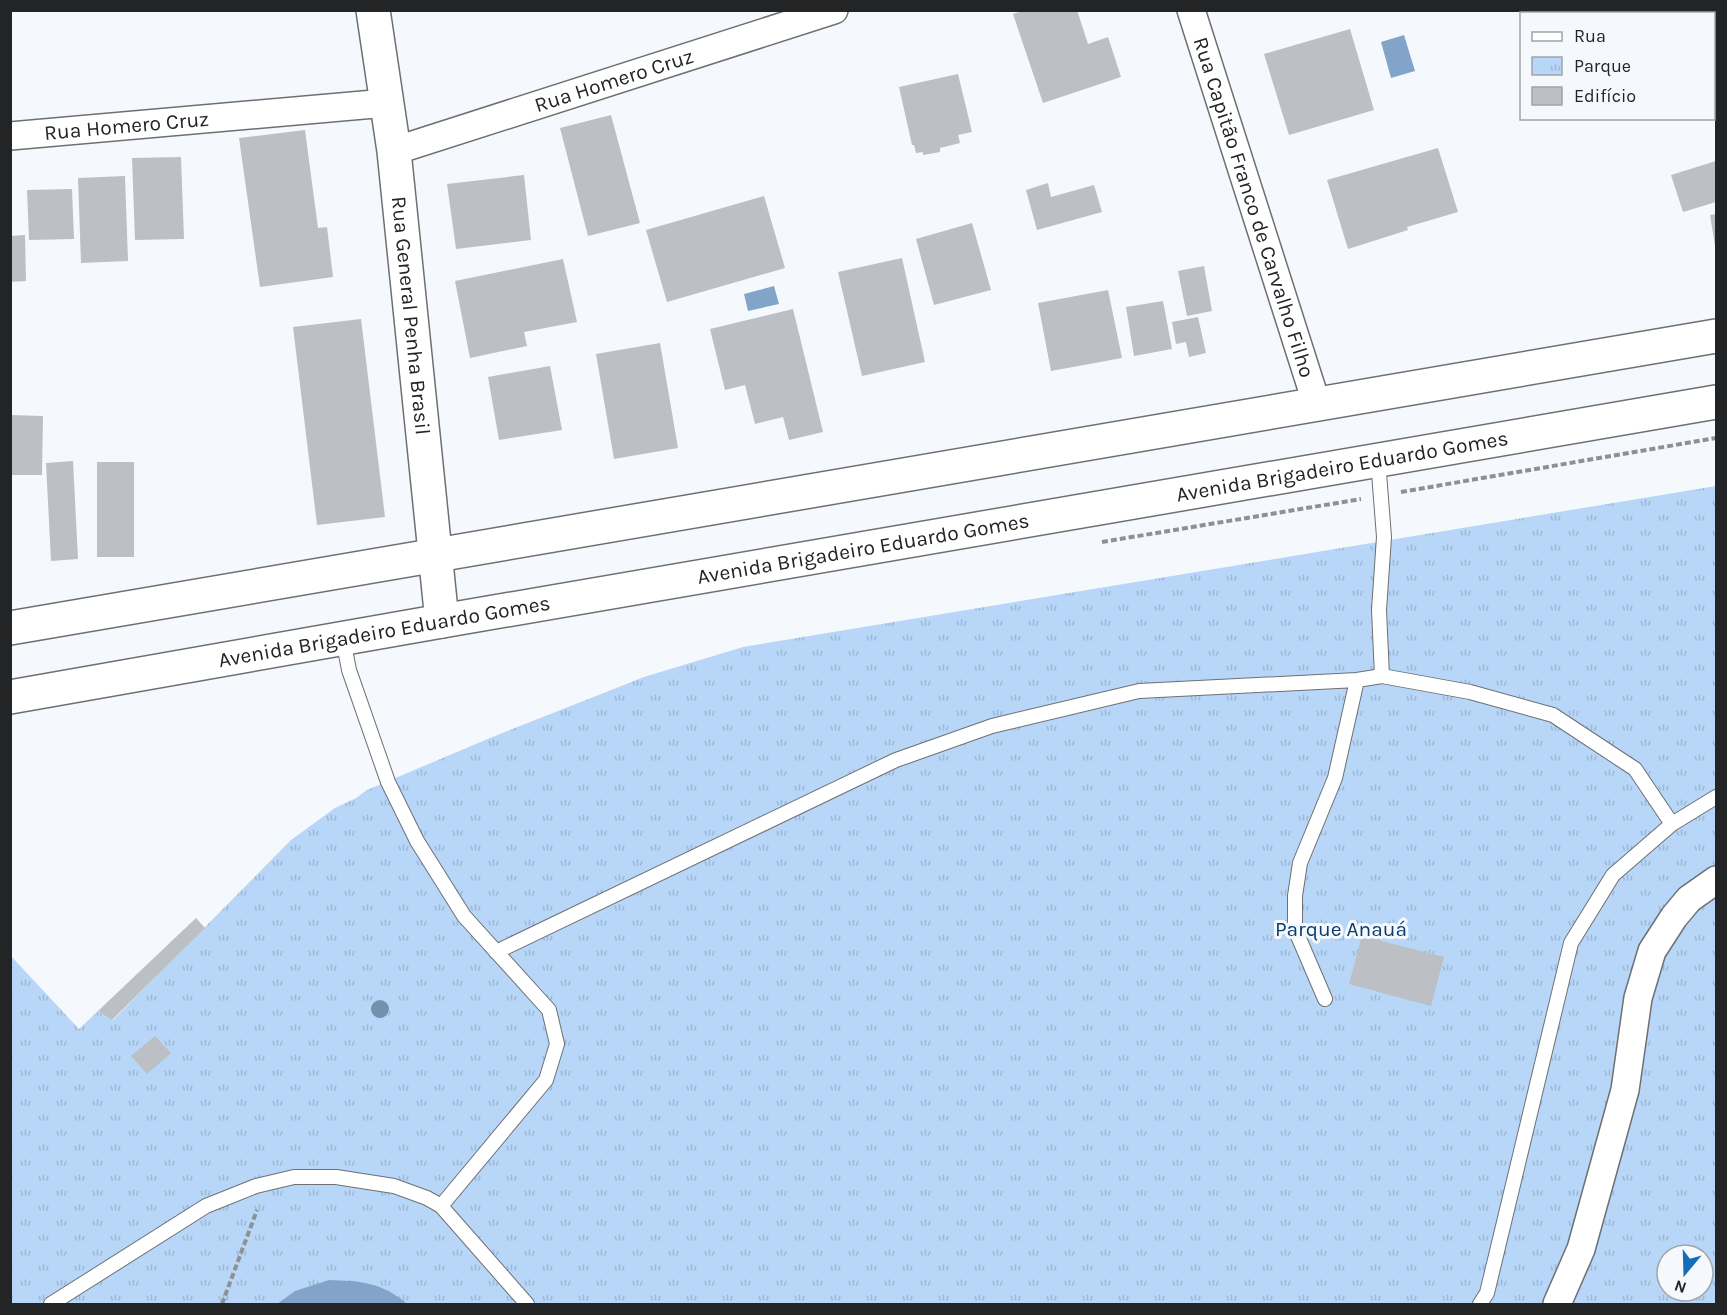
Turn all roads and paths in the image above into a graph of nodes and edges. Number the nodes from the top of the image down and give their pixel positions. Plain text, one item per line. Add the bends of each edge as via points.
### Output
1 (372, 10) edge
2 (834, 10) edge
3 (1191, 10) edge
4 (386, 103) junction
5 (10, 136) edge
6 (394, 151) junction
7 (1716, 336) edge
8 (1716, 402) edge
9 (1317, 405) junction
10 (1378, 460) junction
11 (435, 557) junction
12 (442, 621) junction
13 (10, 628) edge
14 (343, 639) junction
15 (1382, 676) junction
16 (1357, 680) junction
17 (10, 697) edge
18 (1716, 797) edge
19 (1672, 824) junction
20 (1716, 880) edge
21 (496, 952) junction
22 (1325, 999) dead end
23 (265, 1184) junction
24 (441, 1206) junction
25 (51, 1305) edge
26 (222, 1305) edge
27 (527, 1305) edge
28 (1480, 1305) edge
29 (1557, 1305) edge

1 - 4 main road, Rua General Penha Brasil
2 - 6 street, Rua Homero Cruz
3 - 9 street, Rua Capitão Franco de Carvalho Filho
4 - 5 street, Rua Homero Cruz
4 - 6 main road, Rua General Penha Brasil
6 - 11 main road, Rua General Penha Brasil
7 - 9 main road
8 - 10 main road, Avenida Brigadeiro Eduardo Gomes
9 - 11 main road
10 - 12 main road, Avenida Brigadeiro Eduardo Gomes
10 - 15 lane via 1384,537 1379,610
11 - 12 main road, Rua General Penha Brasil
11 - 13 main road
12 - 14 main road, Avenida Brigadeiro Eduardo Gomes
14 - 17 main road, Avenida Brigadeiro Eduardo Gomes
14 - 21 lane via 354,686 393,792 417,841 464,916
15 - 16 lane
15 - 19 lane via 1470,692 1553,715 1635,770
16 - 21 lane via 1139,691 992,726 896,760
16 - 22 lane via 1335,778 1300,863 1295,896 1295,929
18 - 19 lane
19 - 28 lane via 1613,875 1571,943 1487,1293
20 - 29 street via 1689,899 1652,951 1638,998 1622,1101 1581,1249
21 - 24 lane via 549,1010 557,1044 546,1080
23 - 24 lane via 294,1177 336,1177 394,1186
23 - 25 lane via 206,1206
23 - 26 path
24 - 27 lane

